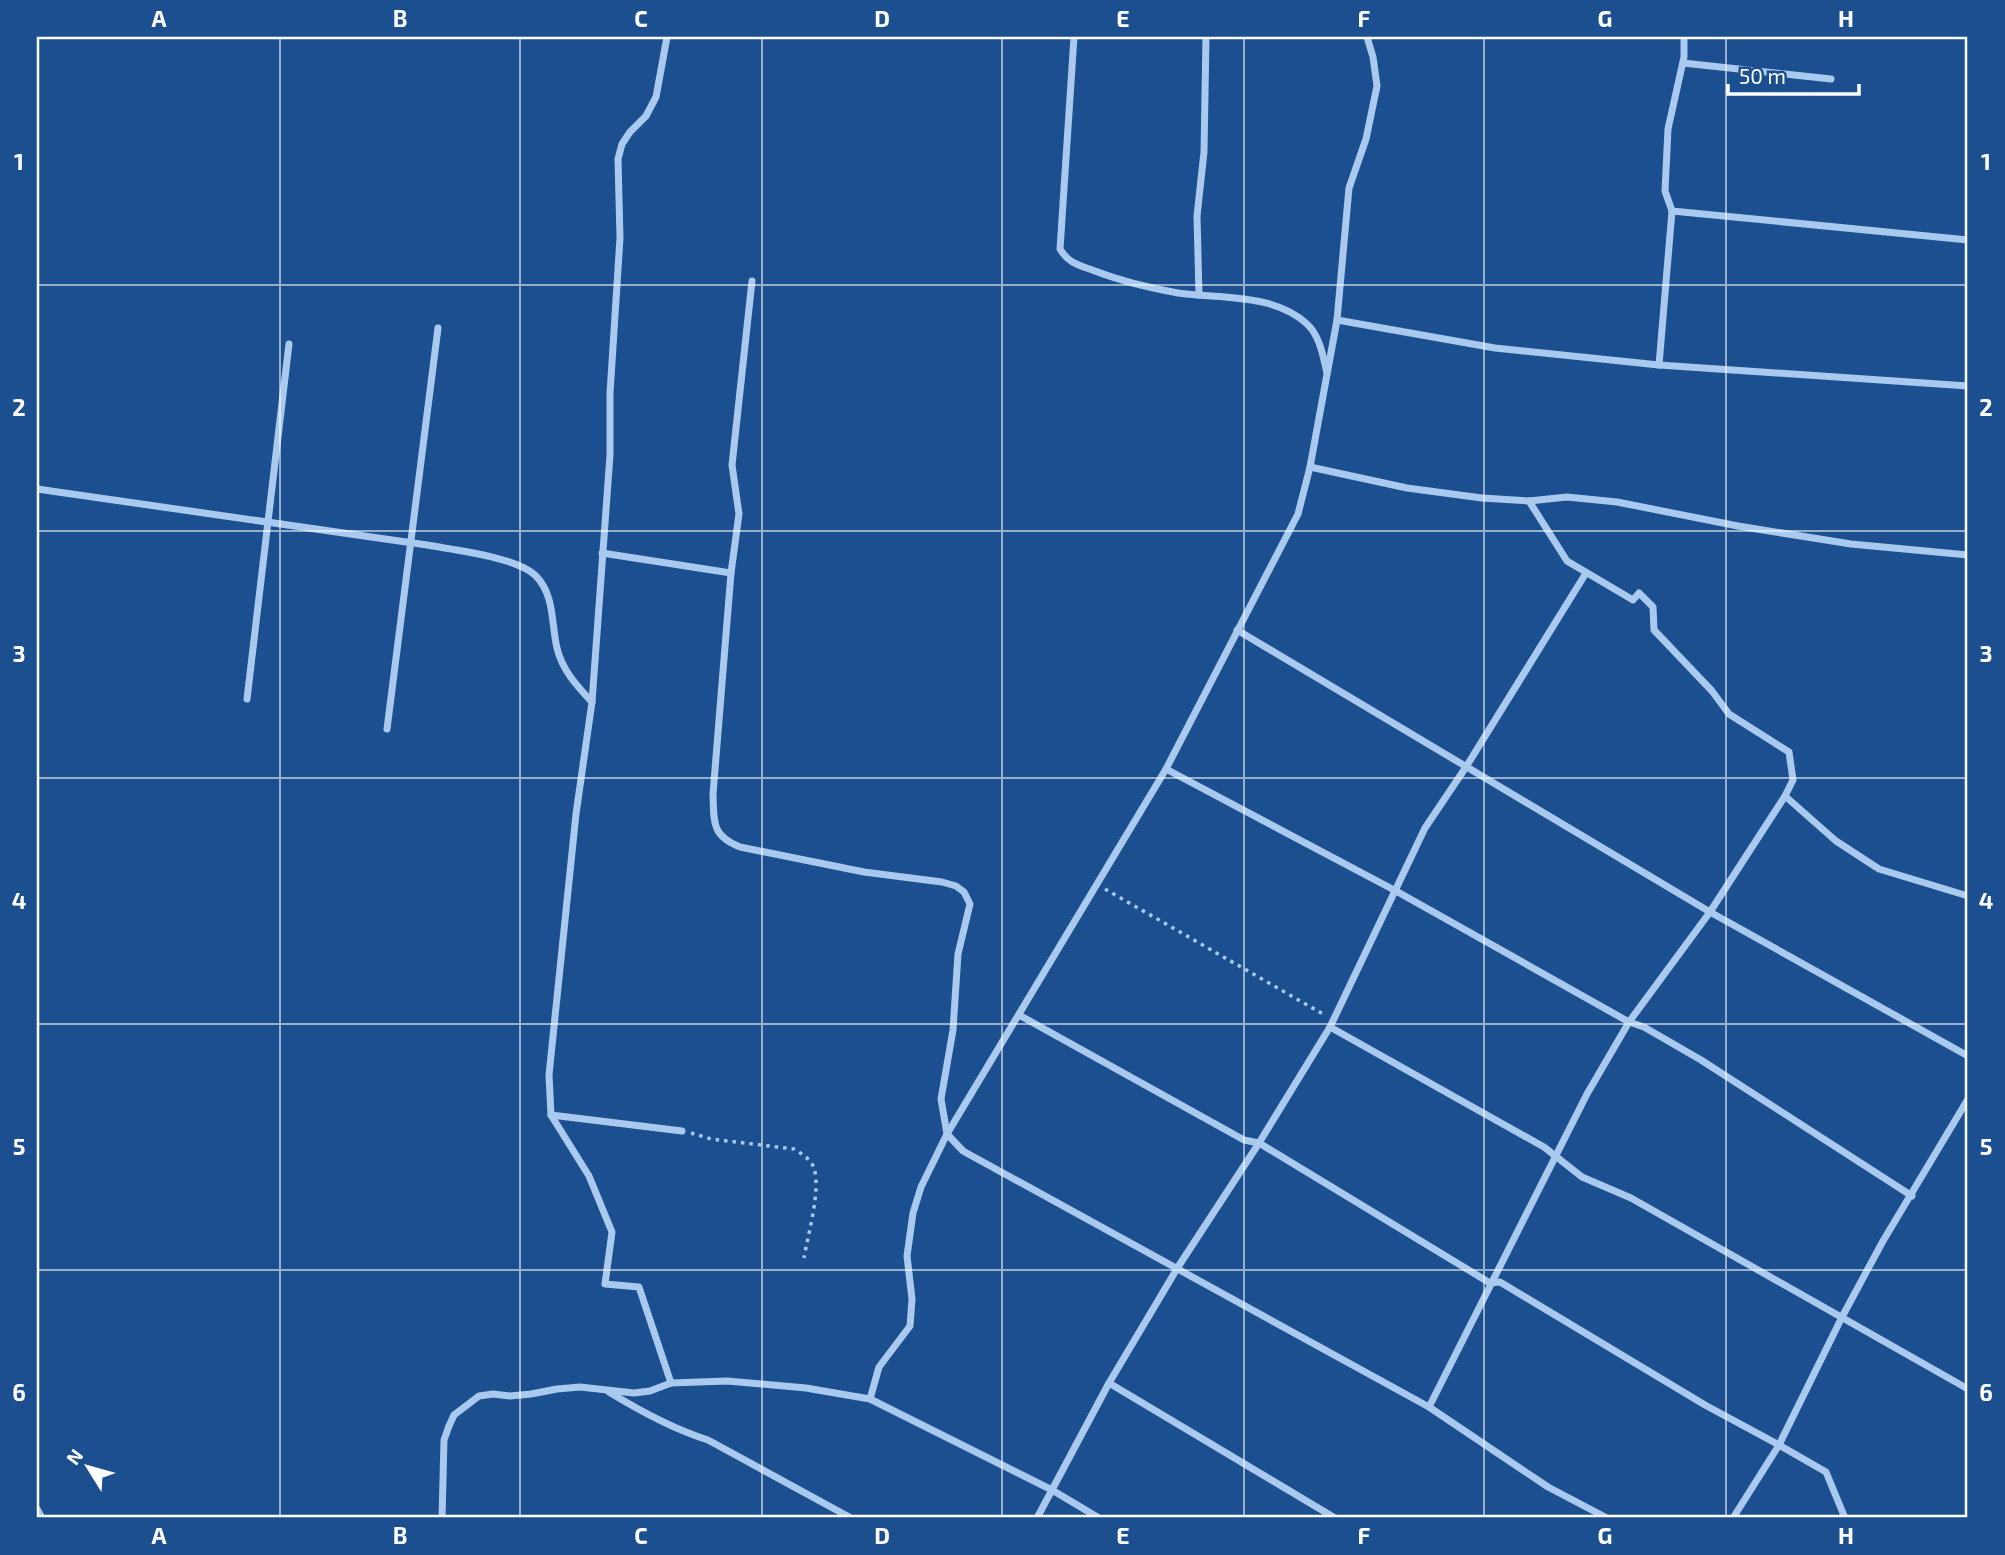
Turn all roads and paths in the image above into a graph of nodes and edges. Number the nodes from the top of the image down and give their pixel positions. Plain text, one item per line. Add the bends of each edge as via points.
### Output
1 (667, 37) edge
2 (1074, 37) edge
3 (1206, 37) edge
4 (1367, 37) edge
5 (1684, 37) edge
6 (1683, 63) junction
7 (1831, 79) dead end
8 (1672, 211) junction
9 (1968, 240) edge
10 (752, 281) dead end
11 (1199, 295) junction
12 (1337, 320) junction
13 (438, 328) dead end
14 (289, 344) dead end
15 (1660, 365) junction
16 (1328, 377) junction
17 (1968, 386) edge
18 (1310, 467) junction
19 (37, 489) edge
20 (1529, 501) junction
21 (267, 522) junction
22 (411, 543) junction
23 (602, 553) junction
24 (1968, 555) edge
25 (731, 573) junction
26 (1586, 573) junction
27 (1237, 630) junction
28 (247, 699) dead end
29 (592, 702) junction
30 (387, 729) dead end
31 (1466, 767) junction
32 (1166, 769) junction
33 (1785, 796) junction
34 (1097, 885) junction
35 (1396, 891) junction
36 (1968, 896) edge
37 (1710, 912) junction
38 (1019, 1014) junction
39 (1629, 1022) junction
40 (1332, 1023) junction
41 (1968, 1056) edge
42 (1968, 1099) edge
43 (551, 1115) junction
44 (682, 1131) joint
45 (947, 1134) junction
46 (1259, 1143) junction
47 (1557, 1155) junction
48 (1912, 1196) junction
49 (804, 1258) dead end
50 (1178, 1267) junction
51 (1490, 1283) junction
52 (1842, 1317) junction
53 (671, 1383) junction
54 (1110, 1383) junction
55 (1968, 1389) edge
56 (608, 1391) junction
57 (870, 1399) junction
58 (1429, 1407) junction
59 (1779, 1445) junction
60 (1052, 1490) junction
61 (37, 1510) edge
62 (42, 1518) edge
63 (442, 1518) edge
64 (851, 1518) edge
65 (1037, 1518) edge
66 (1099, 1518) edge
67 (1335, 1518) edge
68 (1607, 1518) edge
69 (1733, 1518) edge
70 (1845, 1518) edge

1 - 23 street via 656,97 622,144 618,159 620,238
2 - 11 street via 1060,249 1079,267 1112,278
3 - 11 street via 1204,152 1197,216
4 - 12 street via 1377,86 1349,188
5 - 6 street
6 - 7 street
6 - 8 street via 1668,129 1665,191
8 - 9 street
8 - 15 street
10 - 25 street via 732,465 739,514
11 - 16 street via 1264,304 1294,314 1317,338
12 - 15 street via 1495,348
12 - 16 street
13 - 22 street
14 - 21 street
15 - 17 street
16 - 18 street
18 - 20 street via 1407,488
18 - 27 street via 1298,514
19 - 21 street
20 - 24 street via 1567,497 1617,502 1851,544
20 - 26 street via 1567,561
21 - 22 street
21 - 28 street
22 - 29 street via 479,554 535,575 548,594 565,669
22 - 30 street
23 - 25 street
23 - 29 street
25 - 45 street via 714,826 728,843 740,847 864,873 942,882 964,892 970,904 958,954 953,1030 941,1099
26 - 31 street
26 - 33 street via 1633,600 1639,593 1653,607 1654,629 1729,714 1788,752 1793,780
27 - 31 street
27 - 32 street
29 - 43 street via 549,1075
31 - 35 street via 1425,828
31 - 37 street
32 - 34 street
32 - 35 street
33 - 36 street via 1836,841 1879,869
33 - 37 street
34 - 38 street
34 - 40 path
35 - 39 street
35 - 40 street
37 - 39 street
37 - 41 street
38 - 45 street
38 - 46 street via 1244,1140
39 - 47 street
39 - 48 street via 1701,1060
40 - 46 street
40 - 47 street
42 - 48 street
43 - 44 street
43 - 53 street via 589,1176 612,1232 606,1284 639,1287
44 - 49 path via 794,1149 805,1156 814,1167 816,1187
45 - 50 street via 963,1151
45 - 57 street via 920,1187 914,1213 907,1256 910,1326 879,1367
46 - 50 street
46 - 51 street
47 - 51 street
47 - 52 street via 1582,1177 1631,1198
48 - 52 street
50 - 54 street
50 - 58 street
51 - 58 street
51 - 59 street via 1500,1282
52 - 55 street
52 - 59 street
53 - 56 street via 642,1392
53 - 57 street via 727,1381
54 - 60 street
54 - 67 street
56 - 63 street via 580,1387 493,1394 465,1405 454,1415 444,1440
56 - 64 street
57 - 60 street
58 - 68 street via 1548,1487
59 - 69 street
59 - 70 street via 1826,1472
60 - 65 street
60 - 66 street
61 - 62 street

